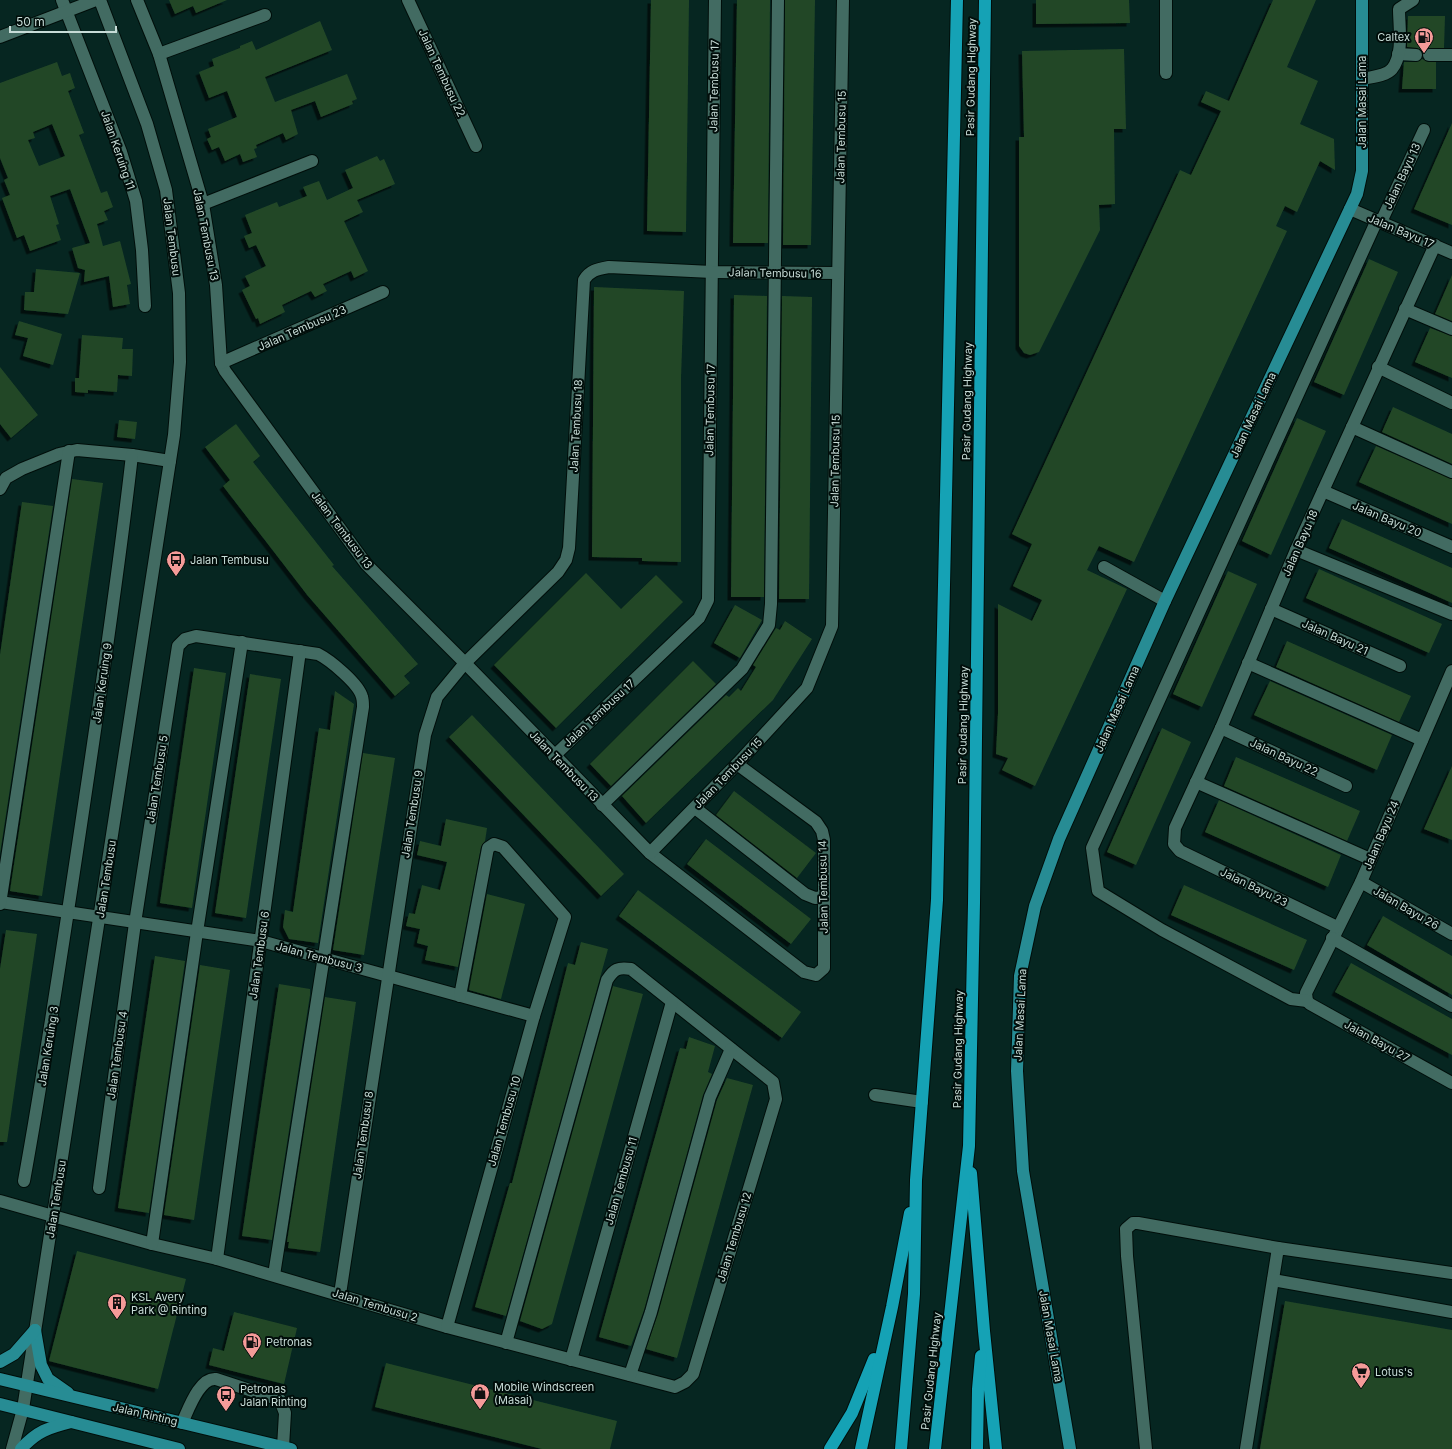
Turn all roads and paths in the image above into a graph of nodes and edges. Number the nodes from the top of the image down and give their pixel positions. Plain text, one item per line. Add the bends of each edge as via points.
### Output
1 (62, 0) edge
2 (96, 0) edge
3 (100, 0) edge
4 (137, 0) edge
5 (408, 0) edge
6 (715, 0) edge
7 (778, 0) edge
8 (843, 0) edge
9 (957, 0) edge
10 (985, 0) edge
11 (1166, 0) edge
12 (1362, 0) edge
13 (1413, 0) edge
14 (66, 12) junction
15 (265, 15) dead end
16 (0, 37) edge
17 (159, 54) junction
18 (1398, 54) junction
19 (1416, 55) dead end
20 (1452, 55) edge
21 (1429, 56) dead end
22 (1166, 72) dead end
23 (1362, 79) junction
24 (1424, 130) dead end
25 (476, 146) dead end
26 (312, 161) dead end
27 (203, 204) junction
28 (1350, 209) junction
29 (1379, 221) junction
30 (1435, 245) junction
31 (1452, 253) edge
32 (712, 272) junction
33 (775, 273) junction
34 (838, 273) junction
35 (383, 292) dead end
36 (145, 306) dead end
37 (1405, 309) junction
38 (1452, 330) edge
39 (221, 363) junction
40 (1378, 367) junction
41 (1452, 403) edge
42 (1352, 428) junction
43 (69, 452) junction
44 (132, 455) junction
45 (170, 461) junction
46 (1452, 472) edge
47 (0, 488) edge
48 (1323, 492) junction
49 (1452, 547) edge
50 (1296, 550) junction
51 (1104, 567) dead end
52 (1165, 602) junction
53 (1271, 609) junction
54 (1452, 614) edge
55 (242, 642) junction
56 (300, 651) junction
57 (465, 663) junction
58 (1248, 663) junction
59 (1400, 666) dead end
60 (1452, 671) edge
61 (1221, 728) junction
62 (1422, 740) junction
63 (554, 756) junction
64 (737, 764) junction
65 (1196, 782) junction
66 (1346, 786) dead end
67 (602, 805) junction
68 (695, 808) junction
69 (1174, 844) joint
70 (650, 854) junction
71 (1370, 859) junction
72 (1361, 882) junction
73 (824, 897) junction
74 (0, 902) edge
75 (68, 911) junction
76 (101, 916) junction
77 (135, 923) junction
78 (1338, 927) junction
79 (197, 932) junction
80 (1452, 934) edge
81 (1332, 938) junction
82 (261, 941) junction
83 (324, 958) junction
84 (387, 975) junction
85 (816, 975) joint
86 (460, 996) junction
87 (1306, 999) junction
88 (672, 1002) junction
89 (1452, 1006) edge
90 (534, 1016) junction
91 (731, 1049) junction
92 (1452, 1083) edge
93 (875, 1095) dead end
94 (922, 1102) junction
95 (969, 1146) junction
96 (916, 1180) junction
97 (24, 1181) dead end
98 (100, 1188) dead end
99 (0, 1201) edge
100 (54, 1215) junction
101 (152, 1244) junction
102 (1278, 1248) junction
103 (217, 1259) junction
104 (1452, 1273) edge
105 (274, 1275) junction
106 (1273, 1280) junction
107 (340, 1294) junction
108 (892, 1307) junction
109 (1452, 1312) edge
110 (447, 1327) junction
111 (35, 1330) junction
112 (984, 1331) junction
113 (506, 1343) junction
114 (571, 1360) junction
115 (0, 1362) edge
116 (693, 1374) joint
117 (630, 1375) junction
118 (0, 1379) edge
119 (27, 1386) junction
120 (74, 1397) junction
121 (0, 1404) edge
122 (23, 1409) junction
123 (72, 1422) junction
124 (182, 1423) junction
125 (287, 1448) edge
126 (12, 1449) edge
127 (21, 1449) edge
128 (179, 1449) edge
129 (830, 1449) edge
130 (861, 1449) edge
131 (901, 1449) edge
132 (935, 1449) edge
133 (977, 1449) edge
134 (996, 1449) edge
135 (1070, 1449) edge
136 (1146, 1449) edge
137 (1246, 1449) edge

1 - 14 street, Jalan Keruing 11
2 - 14 street
3 - 45 street, Jalan Tembusu via 147,124 166,190 179,293 180,355
4 - 17 street, Jalan Tembusu 13
5 - 25 street, Jalan Tembusu 22
6 - 32 street, Jalan Tembusu 17
7 - 33 street
8 - 34 street, Jalan Tembusu 15
9 - 94 highway, Pasir Gudang Highway via 937,900
10 - 95 highway, Pasir Gudang Highway
11 - 22 street
12 - 23 main road, Jalan Masai Lama
13 - 18 street via 1399,9
14 - 16 street
14 - 36 street, Jalan Keruing 11 via 121,152 136,201
15 - 17 street
17 - 27 street, Jalan Tembusu 13
18 - 19 street
18 - 23 street via 1392,69
20 - 21 street
23 - 28 main road, Jalan Masai Lama via 1362,172 1357,194
24 - 29 street, Jalan Bayu 13
26 - 27 street
27 - 39 street, Jalan Tembusu 13 via 216,285
28 - 29 street, Jalan Bayu 17
28 - 52 main road, Jalan Masai Lama
29 - 30 street, Jalan Bayu 17
29 - 87 street, Jalan Bayu 13 via 1092,848 1098,891 1162,930 1278,992 1292,999
30 - 31 street, Jalan Bayu 17
30 - 37 street, Jalan Bayu 18
32 - 33 street, Jalan Tembusu 16
32 - 57 street, Jalan Tembusu 18 via 609,267 596,269 584,280 569,548 566,560 558,572
32 - 63 street, Jalan Tembusu 17 via 708,600 699,618
33 - 34 street, Jalan Tembusu 16
33 - 67 street via 769,625 742,669
34 - 64 street, Jalan Tembusu 15 via 832,626 807,688
35 - 39 street, Jalan Tembusu 23
37 - 38 street
37 - 40 street, Jalan Bayu 18
39 - 57 street, Jalan Tembusu 13 via 366,564
40 - 41 street
40 - 42 street, Jalan Bayu 18
42 - 46 street
42 - 48 street, Jalan Bayu 18
43 - 44 street via 77,450
43 - 47 street via 22,469 6,478
43 - 74 street
44 - 45 street
44 - 75 street, Jalan Keruing 9 via 121,551
45 - 76 street, Jalan Tembusu
48 - 49 street, Jalan Bayu 20
48 - 50 street, Jalan Bayu 18
50 - 53 street, Jalan Bayu 18
50 - 54 street
51 - 52 street
52 - 135 main road, Jalan Masai Lama via 1059,839 1035,906 1020,976 1017,1071 1023,1171
53 - 58 street, Jalan Bayu 18
53 - 59 street, Jalan Bayu 21
55 - 56 street
55 - 77 street, Jalan Tembusu 5 via 196,636 185,639 178,646
55 - 79 street
56 - 82 street, Jalan Tembusu 6
56 - 83 street via 318,654 329,661 357,688 362,697 363,707
57 - 63 street, Jalan Tembusu 13
57 - 84 street, Jalan Tembusu 9 via 437,697 425,735
58 - 61 street, Jalan Bayu 18
58 - 62 street
60 - 62 street, Jalan Bayu 24
61 - 65 street, Jalan Bayu 18
61 - 66 street, Jalan Bayu 22
62 - 71 street, Jalan Bayu 24
63 - 67 street, Jalan Tembusu 13
64 - 68 street, Jalan Tembusu 15
64 - 73 street, Jalan Tembusu 14 via 816,822 822,830
65 - 69 street, Jalan Bayu 18 via 1175,828
65 - 71 street
67 - 70 street, Jalan Tembusu 13
68 - 70 street, Jalan Tembusu 15
68 - 73 street via 805,894 815,898
69 - 78 street, Jalan Bayu 23 via 1188,856
70 - 85 street, Jalan Tembusu 13 via 804,972
71 - 72 street, Jalan Bayu 24
72 - 78 street, Jalan Bayu 24
72 - 80 street, Jalan Bayu 26
73 - 85 street, Jalan Tembusu 14 via 824,968
74 - 75 street, Jalan Tembusu 3
75 - 76 street, Jalan Tembusu 3
75 - 97 street, Jalan Keruing 3 via 45,1069
76 - 77 street, Jalan Tembusu 3
76 - 100 street, Jalan Tembusu
77 - 79 street, Jalan Tembusu 3
77 - 98 street, Jalan Tembusu 4
78 - 81 street, Jalan Bayu 24
79 - 82 street, Jalan Tembusu 3
79 - 101 street
81 - 87 street, Jalan Bayu 24 via 1306,993
81 - 89 street
82 - 83 street, Jalan Tembusu 3
82 - 103 street, Jalan Tembusu 6
83 - 84 street, Jalan Tembusu 3
83 - 105 street
84 - 86 street, Jalan Tembusu 3
84 - 107 street, Jalan Tembusu 8
86 - 90 street, Jalan Tembusu 3
86 - 90 street, Jalan Tembusu 10 via 488,848 494,844 504,847 565,917
87 - 92 street, Jalan Bayu 27
88 - 91 street
88 - 113 street via 631,969 620,967 612,971 607,980
88 - 114 street, Jalan Tembusu 11
90 - 110 street, Jalan Tembusu 10
91 - 116 street, Jalan Tembusu 12 via 773,1082 776,1099
91 - 117 street via 710,1097 651,1312
93 - 94 street
94 - 96 highway, Pasir Gudang Highway
95 - 112 highway
95 - 132 highway, Pasir Gudang Highway
96 - 108 highway
96 - 131 highway, Pasir Gudang Highway via 914,1294
99 - 100 street, Jalan Tembusu 2
100 - 101 street, Jalan Tembusu 2
100 - 111 street, Jalan Tembusu
101 - 103 street, Jalan Tembusu 2
102 - 104 street
102 - 106 street
102 - 136 street via 1138,1223 1126,1230
103 - 105 street, Jalan Tembusu 2
105 - 107 street, Jalan Tembusu 2
106 - 109 street
106 - 137 street
107 - 110 street, Jalan Tembusu 2
108 - 129 highway via 852,1413
108 - 130 highway
110 - 113 street, Jalan Tembusu 2
111 - 115 main road via 14,1354
111 - 119 street, Jalan Tembusu
111 - 120 main road via 41,1365 48,1379
112 - 133 highway via 978,1389
112 - 134 highway
113 - 114 street, Jalan Tembusu 2
114 - 117 street, Jalan Tembusu 2
116 - 117 street, Jalan Tembusu 2 via 675,1387
118 - 119 main road, Jalan Rinting
119 - 120 main road, Jalan Rinting
119 - 122 street, Jalan Tembusu
120 - 124 main road, Jalan Rinting
121 - 122 main road
122 - 123 main road
122 - 126 street, Jalan Tembusu
123 - 127 main road via 44,1430 32,1437
123 - 128 main road
124 - 125 main road, Jalan Rinting
124 - 125 street via 202,1385 210,1379 216,1379 280,1400 285,1413

